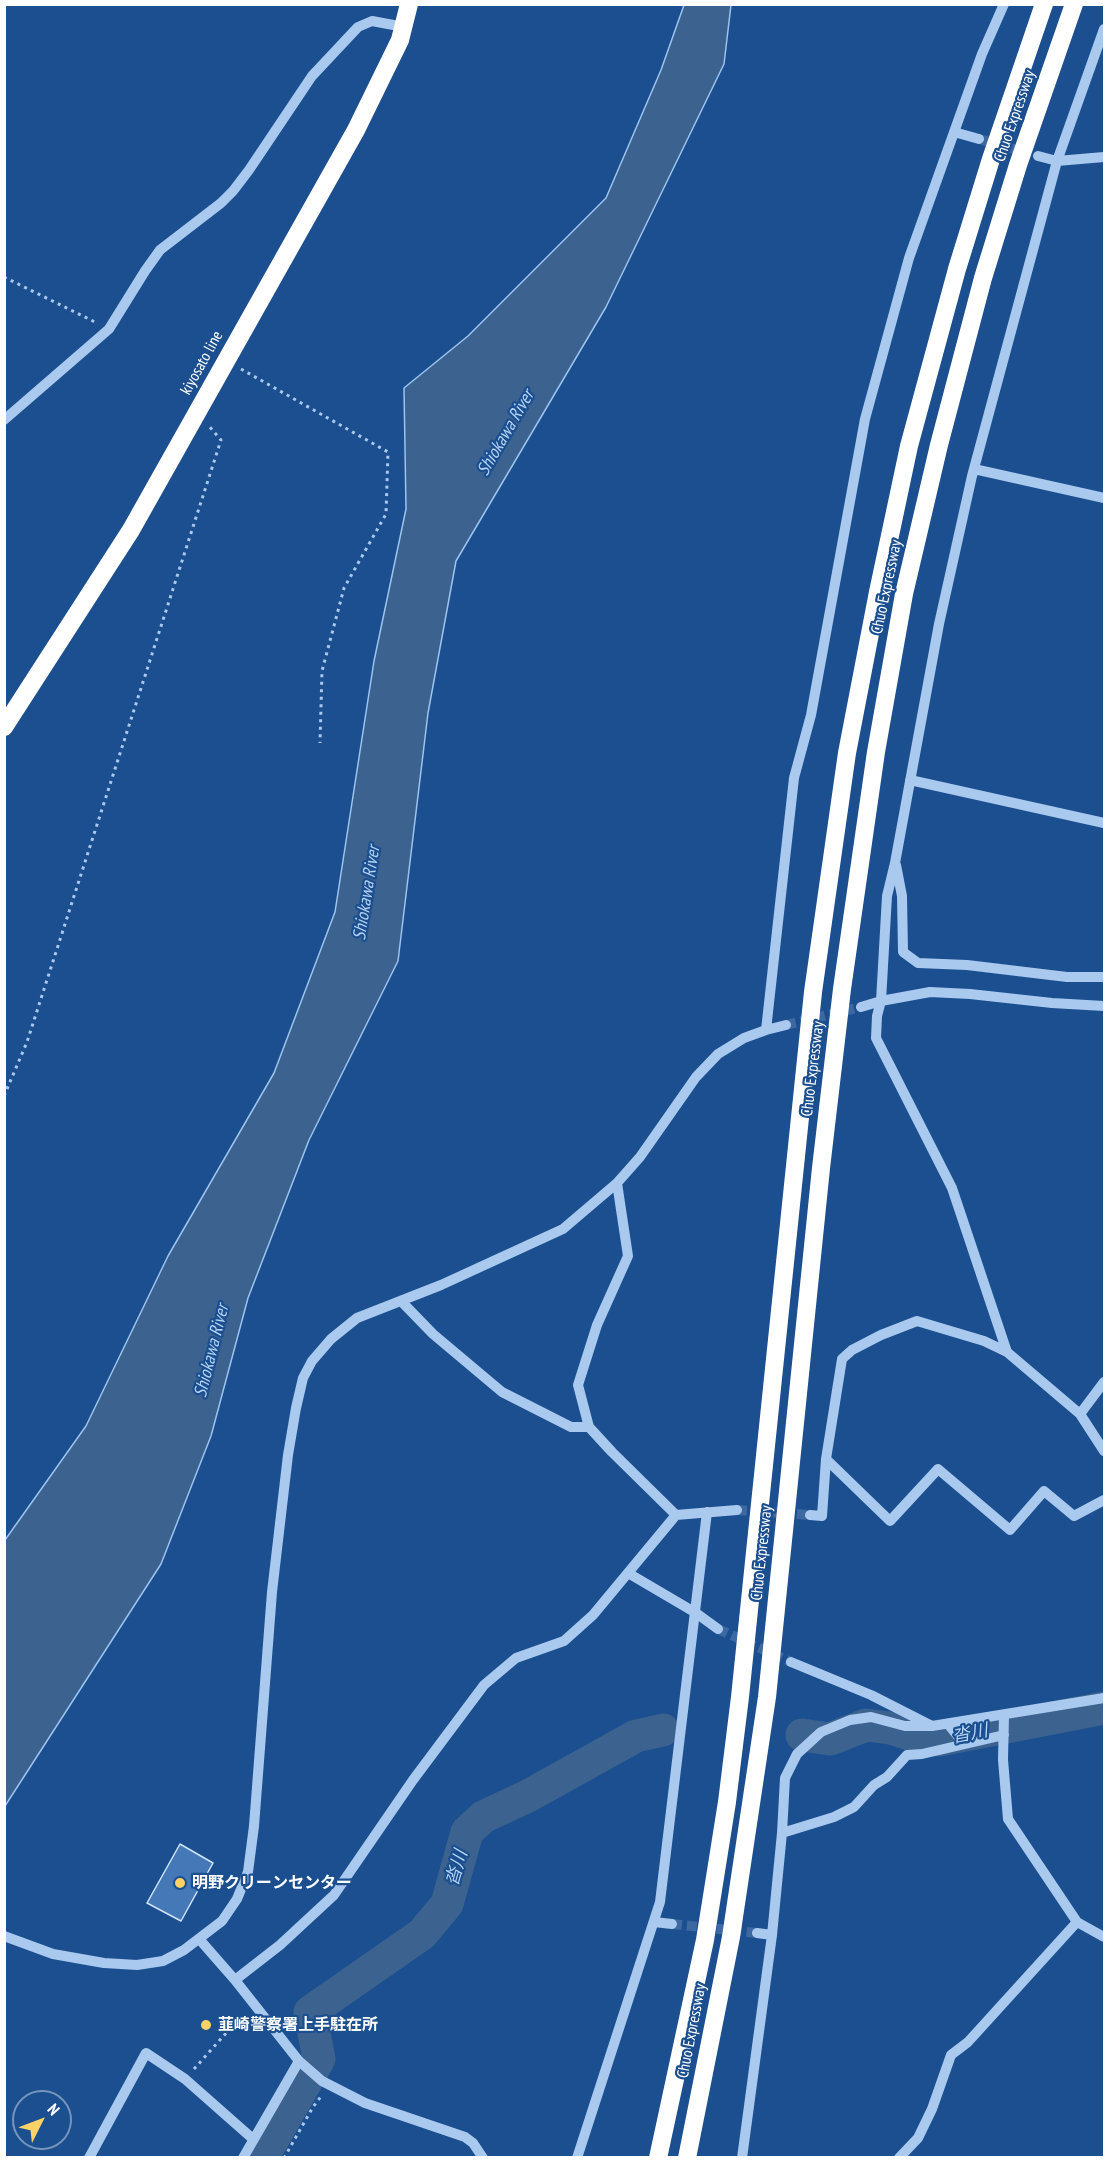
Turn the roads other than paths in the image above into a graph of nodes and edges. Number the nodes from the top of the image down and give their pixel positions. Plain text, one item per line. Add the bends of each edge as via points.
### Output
1 (409, 4) edge
2 (1005, 4) edge
3 (1044, 4) edge
4 (1074, 4) edge
5 (404, 27) junction
6 (1104, 29) edge
7 (954, 132) junction
8 (979, 139) tunnel mouth
9 (1038, 156) tunnel mouth
10 (1104, 157) edge
11 (1057, 161) junction
12 (4, 420) edge
13 (974, 469) junction
14 (1104, 498) edge
15 (4, 727) edge
16 (910, 780) junction
17 (1104, 823) edge
18 (895, 863) junction
19 (1104, 977) edge
20 (881, 1001) junction
21 (1104, 1006) edge
22 (861, 1007) tunnel mouth
23 (786, 1025) tunnel mouth
24 (766, 1030) junction
25 (617, 1183) junction
26 (401, 1301) junction
27 (1007, 1352) junction
28 (1104, 1382) edge
29 (1080, 1413) junction
30 (589, 1427) junction
31 (1104, 1451) edge
32 (826, 1459) junction
33 (1104, 1500) edge
34 (737, 1510) tunnel mouth
35 (707, 1512) junction
36 (676, 1515) junction
37 (810, 1515) dead end
38 (628, 1573) junction
39 (696, 1613) junction
40 (718, 1629) tunnel mouth
41 (791, 1662) tunnel mouth
42 (1104, 1698) edge
43 (1004, 1716) junction
44 (948, 1724) junction
45 (932, 1726) junction
46 (1004, 1735) junction
47 (964, 1744) junction
48 (782, 1833) junction
49 (654, 1922) junction
50 (1077, 1922) junction
51 (672, 1924) tunnel mouth
52 (757, 1933) tunnel mouth
53 (772, 1935) junction
54 (4, 1936) edge
55 (1104, 1937) edge
56 (200, 1940) junction
57 (235, 1980) junction
58 (301, 2063) junction
59 (253, 2139) junction
60 (88, 2157) edge
61 (243, 2157) edge
62 (483, 2157) edge
63 (577, 2157) edge
64 (658, 2157) edge
65 (687, 2157) edge
66 (742, 2157) edge
67 (900, 2157) edge

1 - 5 highway, kiyosato line
2 - 7 street
3 - 64 highway, Chuo Expressway via 974,214 909,447 847,753 813,992 741,1697 705,1940
4 - 65 highway, Chuo Expressway via 983,278 904,594 876,752 842,989 767,1697 731,1937
5 - 12 street via 372,21 358,27 312,76 233,191 160,250 109,329
5 - 15 highway, kiyosato line via 356,130 130,530
6 - 11 street
7 - 8 street
7 - 24 street via 909,258 865,419 811,715 794,778
9 - 11 street
10 - 11 street
11 - 13 street
13 - 14 street
13 - 16 street via 939,624
16 - 17 street
16 - 18 street
18 - 19 street via 902,896 903,952 918,963
18 - 20 street via 887,896
20 - 21 street via 930,992
20 - 22 street
20 - 27 street via 876,1038 952,1188
23 - 24 street
24 - 25 street via 718,1054 696,1077 657,1135
25 - 26 street via 562,1229
25 - 30 street via 628,1256 597,1325 578,1385
26 - 30 street via 433,1334 502,1392 571,1427
26 - 56 street via 357,1318 312,1360 303,1378 288,1455 272,1593 248,1872 222,1921
27 - 29 street
27 - 32 street via 917,1321 852,1350 842,1359
28 - 29 street
29 - 31 street
30 - 36 street
32 - 33 street via 890,1521 938,1469 1010,1530 1044,1491 1074,1516
32 - 37 street via 822,1516
34 - 35 street
35 - 36 street
35 - 39 street
36 - 38 street
38 - 39 street
38 - 57 street via 593,1615 564,1641 516,1658 484,1685 334,1895
39 - 40 street
39 - 49 street via 660,1902
41 - 45 street via 871,1695
42 - 43 street
43 - 44 street
43 - 46 street
44 - 45 street
44 - 47 street
45 - 48 street via 905,1726 871,1717 850,1720 821,1732 797,1754 785,1778
46 - 47 street
46 - 50 street via 1008,1819
47 - 48 street via 907,1755 854,1807
48 - 53 street
49 - 51 street
49 - 63 street
50 - 55 street
50 - 67 street via 968,2042 951,2055 918,2138
52 - 53 street
53 - 66 street
54 - 56 street via 53,1954 138,1965 163,1961
56 - 57 street
57 - 58 street
58 - 59 street
58 - 62 street via 326,2083 365,2103 465,2137
59 - 60 street via 185,2079 146,2053
59 - 61 street

